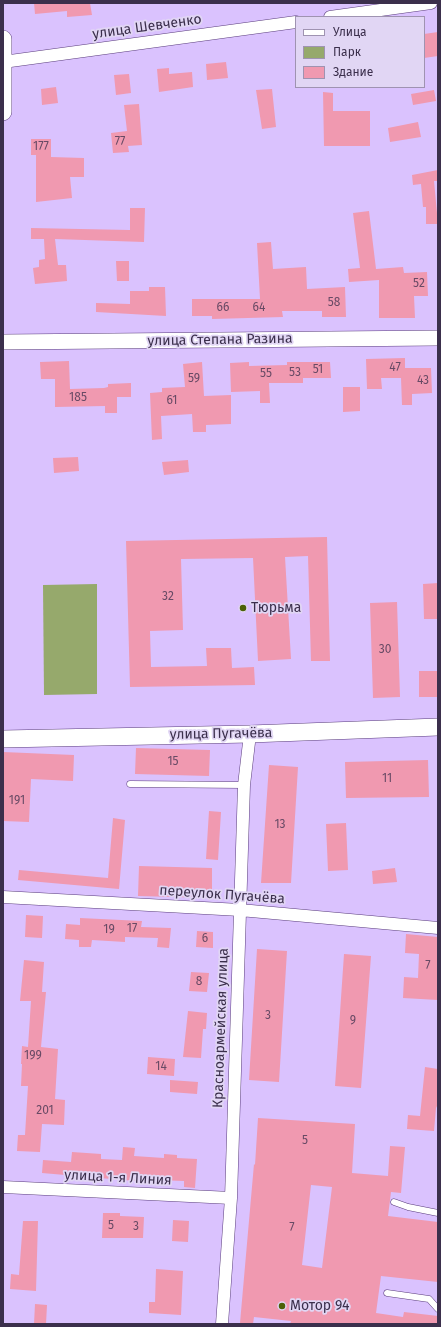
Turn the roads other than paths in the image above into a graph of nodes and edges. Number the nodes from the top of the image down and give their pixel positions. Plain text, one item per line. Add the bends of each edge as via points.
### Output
1 (431, 3) edge
2 (337, 16) edge
3 (295, 22) edge
4 (3, 39) edge
5 (4, 62) edge
6 (3, 112) edge
7 (438, 338) edge
8 (3, 342) edge
9 (438, 727) edge
10 (250, 734) junction
11 (3, 739) edge
12 (130, 784) dead end
13 (244, 784) junction
14 (3, 897) edge
15 (240, 910) junction
16 (438, 928) edge
17 (3, 1187) edge
18 (231, 1198) junction
19 (394, 1202) dead end
20 (438, 1213) edge
21 (387, 1293) dead end
22 (438, 1309) edge
23 (222, 1324) edge

1 - 2 street
3 - 5 street, улица Шевченко
4 - 5 main road
5 - 6 main road
7 - 8 street, улица Степана Разина
9 - 10 main road, улица Пугачёва
10 - 11 main road, улица Пугачёва
10 - 13 street, Красноармейская улица
12 - 13 lane
13 - 15 street, Красноармейская улица
14 - 15 street, переулок Пугачёва
15 - 16 street, переулок Пугачёва
15 - 18 street, Красноармейская улица
17 - 18 street, улица 1-я Линия
18 - 23 street, Красноармейская улица
19 - 20 lane
21 - 22 lane via 429,1299

